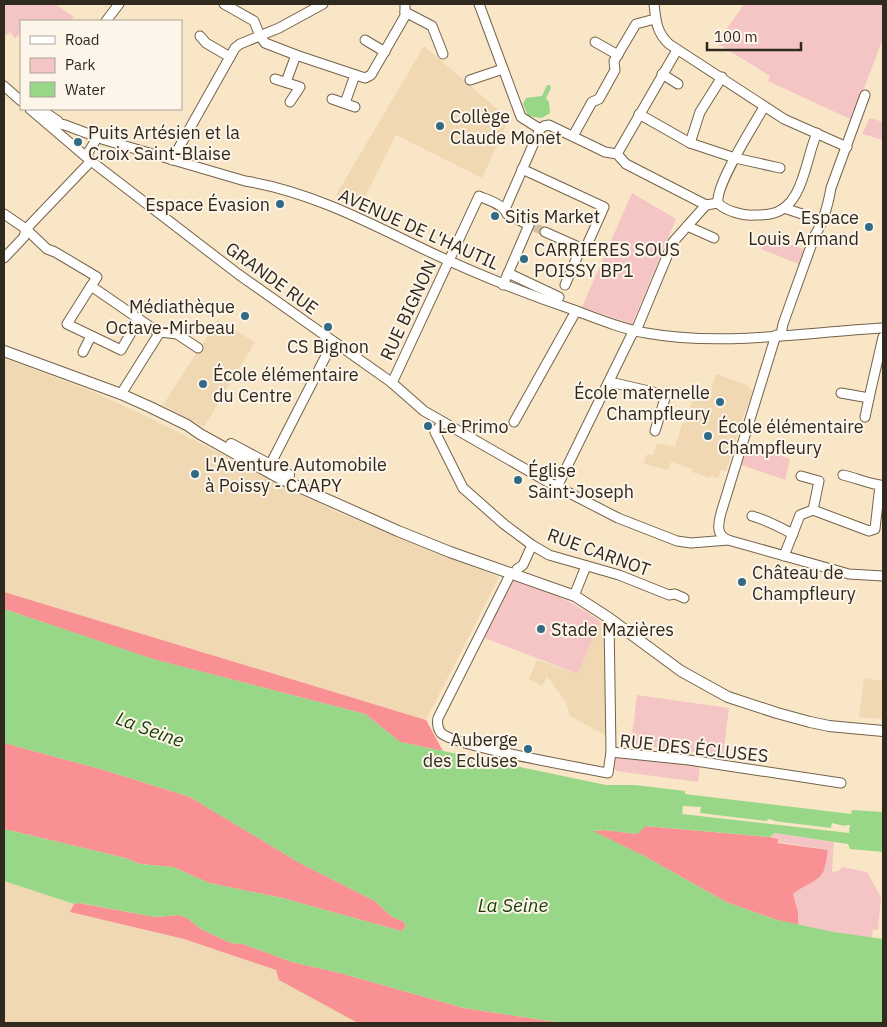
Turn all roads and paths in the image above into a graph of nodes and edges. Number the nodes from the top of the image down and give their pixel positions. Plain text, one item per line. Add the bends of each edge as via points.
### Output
1 (119, 4) edge
2 (224, 4) edge
3 (323, 4) edge
4 (479, 4) edge
5 (654, 4) edge
6 (405, 8) edge
7 (656, 19) junction
8 (107, 20) edge
9 (200, 36) dead end
10 (260, 36) junction
11 (364, 40) dead end
12 (595, 42) dead end
13 (677, 50) junction
14 (385, 52) junction
15 (443, 54) dead end
16 (296, 55) junction
17 (618, 55) junction
18 (230, 57) junction
19 (503, 69) junction
20 (662, 74) junction
21 (354, 76) junction
22 (722, 77) junction
23 (275, 79) dead end
24 (470, 80) dead end
25 (286, 82) junction
26 (4, 84) edge
27 (678, 84) dead end
28 (20, 93) edge
29 (865, 96) dead end
30 (332, 99) dead end
31 (20, 100) edge
32 (290, 102) dead end
33 (345, 103) junction
34 (355, 108) dead end
35 (764, 108) junction
36 (31, 110) edge
37 (42, 110) edge
38 (639, 114) junction
39 (45, 121) junction
40 (64, 125) junction
41 (540, 129) junction
42 (817, 134) junction
43 (574, 136) junction
44 (97, 138) junction
45 (690, 143) junction
46 (847, 146) junction
47 (617, 154) junction
48 (735, 158) junction
49 (88, 159) junction
50 (172, 160) junction
51 (780, 168) dead end
52 (522, 169) junction
53 (718, 203) junction
54 (706, 205) junction
55 (784, 208) junction
56 (505, 209) junction
57 (4, 214) edge
58 (808, 216) dead end
59 (687, 226) junction
60 (26, 229) junction
61 (545, 232) tunnel mouth
62 (714, 238) dead end
63 (581, 248) junction
64 (4, 258) edge
65 (449, 261) junction
66 (508, 273) junction
67 (503, 285) junction
68 (91, 286) junction
69 (560, 295) junction
70 (576, 311) junction
71 (140, 319) junction
72 (883, 328) edge
73 (155, 330) dead end
74 (634, 330) junction
75 (778, 335) junction
76 (91, 336) junction
77 (883, 336) edge
78 (333, 342) junction
79 (198, 348) dead end
80 (4, 351) edge
81 (84, 352) dead end
82 (881, 361) edge
83 (610, 382) junction
84 (392, 383) junction
85 (841, 392) dead end
86 (121, 394) junction
87 (869, 398) junction
88 (865, 417) dead end
89 (443, 422) junction
90 (514, 422) dead end
91 (655, 431) dead end
92 (270, 469) junction
93 (843, 475) dead end
94 (801, 476) dead end
95 (557, 487) junction
96 (813, 510) junction
97 (752, 516) dead end
98 (718, 526) junction
99 (793, 534) junction
100 (728, 540) junction
101 (711, 541) junction
102 (532, 545) junction
103 (784, 556) junction
104 (586, 566) junction
105 (514, 571) junction
106 (883, 576) edge
107 (576, 591) junction
108 (684, 598) dead end
109 (609, 618) junction
110 (883, 725) edge
111 (883, 731) edge
112 (611, 752) junction
113 (841, 783) dead end

1 - 8 street
2 - 10 street via 254,21
3 - 10 street
4 - 19 street
5 - 7 street
6 - 14 street
6 - 15 street via 432,26
7 - 13 street via 662,38
7 - 17 street via 636,24
9 - 18 street
10 - 16 street via 265,43
10 - 18 street via 240,44
11 - 14 street
12 - 17 street
13 - 20 street
13 - 22 street
14 - 21 street via 369,77
16 - 21 street
16 - 25 street
17 - 43 street via 614,60 615,70 599,99 592,102
18 - 50 street
19 - 24 street
19 - 41 street via 521,117
20 - 27 street
20 - 38 street
21 - 33 street
22 - 35 street
22 - 45 street via 700,112
23 - 25 street
25 - 32 street via 300,87
26 - 28 street
26 - 31 street
29 - 46 street
30 - 33 street
33 - 34 street
35 - 42 street
35 - 48 street
36 - 39 street, GRANDE RUE
37 - 40 street
38 - 45 street
38 - 47 street
39 - 40 street
39 - 49 street, GRANDE RUE
40 - 44 street, AVENUE DE L'HAUTIL
41 - 43 street via 549,125
41 - 52 street
42 - 46 street
42 - 55 street via 801,184
43 - 47 street via 605,152
44 - 49 street
44 - 50 street, AVENUE DE L'HAUTIL
45 - 48 street
46 - 75 street via 821,225
47 - 54 street via 626,164
48 - 51 street
48 - 53 street via 717,196
49 - 60 street
49 - 78 street, GRANDE RUE
50 - 65 street, AVENUE DE L'HAUTIL via 269,185 323,203
52 - 56 street
52 - 63 street via 604,208 587,245
53 - 54 street
53 - 55 street via 750,215 771,214
54 - 59 street
55 - 58 street
56 - 65 street, RUE BIGNON via 479,196
56 - 66 street via 507,214 531,226
57 - 60 street
59 - 62 street
59 - 74 street via 673,242
60 - 64 street via 24,237
60 - 68 street via 47,249 97,277
61 - 63 street
63 - 69 street
65 - 67 street, AVENUE DE L'HAUTIL
65 - 84 street, RUE BIGNON
66 - 67 street
66 - 69 street, AVENUE DE L'HAUTIL
67 - 69 street, AVENUE DE L'HAUTIL
68 - 71 street
68 - 76 street via 67,324
69 - 70 street, AVENUE DE L'HAUTIL
70 - 74 street, AVENUE DE L'HAUTIL
70 - 90 street
71 - 73 street
71 - 76 street via 120,350
72 - 75 street, AVENUE DE L'HAUTIL
74 - 75 street, AVENUE DE L'HAUTIL via 698,339
74 - 83 street
75 - 98 street via 741,444
76 - 81 street
77 - 82 street
78 - 84 street, GRANDE RUE
78 - 92 street
79 - 86 street via 177,334 160,332
80 - 86 main road
82 - 87 street
83 - 91 street via 666,394
83 - 95 street
84 - 89 street, GRANDE RUE
85 - 87 street
86 - 92 main road
87 - 88 street
89 - 95 street, GRANDE RUE
89 - 102 street, RUE CARNOT via 435,432 463,488
92 - 105 main road via 297,487 398,531 450,552
93 - 96 street via 880,485 875,529 869,531
94 - 96 street via 819,481
95 - 101 street, GRANDE RUE via 659,535 682,542
96 - 99 street via 800,515
97 - 99 street
98 - 100 street via 720,534
98 - 101 street
99 - 103 street
100 - 101 street, GRANDE RUE
100 - 103 street, GRANDE RUE
102 - 104 street, RUE CARNOT
102 - 105 street, RUE DES ÉCLUSES via 523,566
103 - 106 street, GRANDE RUE via 849,574
104 - 107 street
104 - 108 street, RUE CARNOT
105 - 107 main road via 545,578
105 - 109 main road via 575,596
105 - 112 street, RUE DES ÉCLUSES via 438,718 441,733 452,740 608,773
107 - 110 main road via 682,668 728,692 762,706 810,718
109 - 111 main road via 681,671 728,697 810,722
109 - 112 street
112 - 113 street, RUE DES ÉCLUSES

